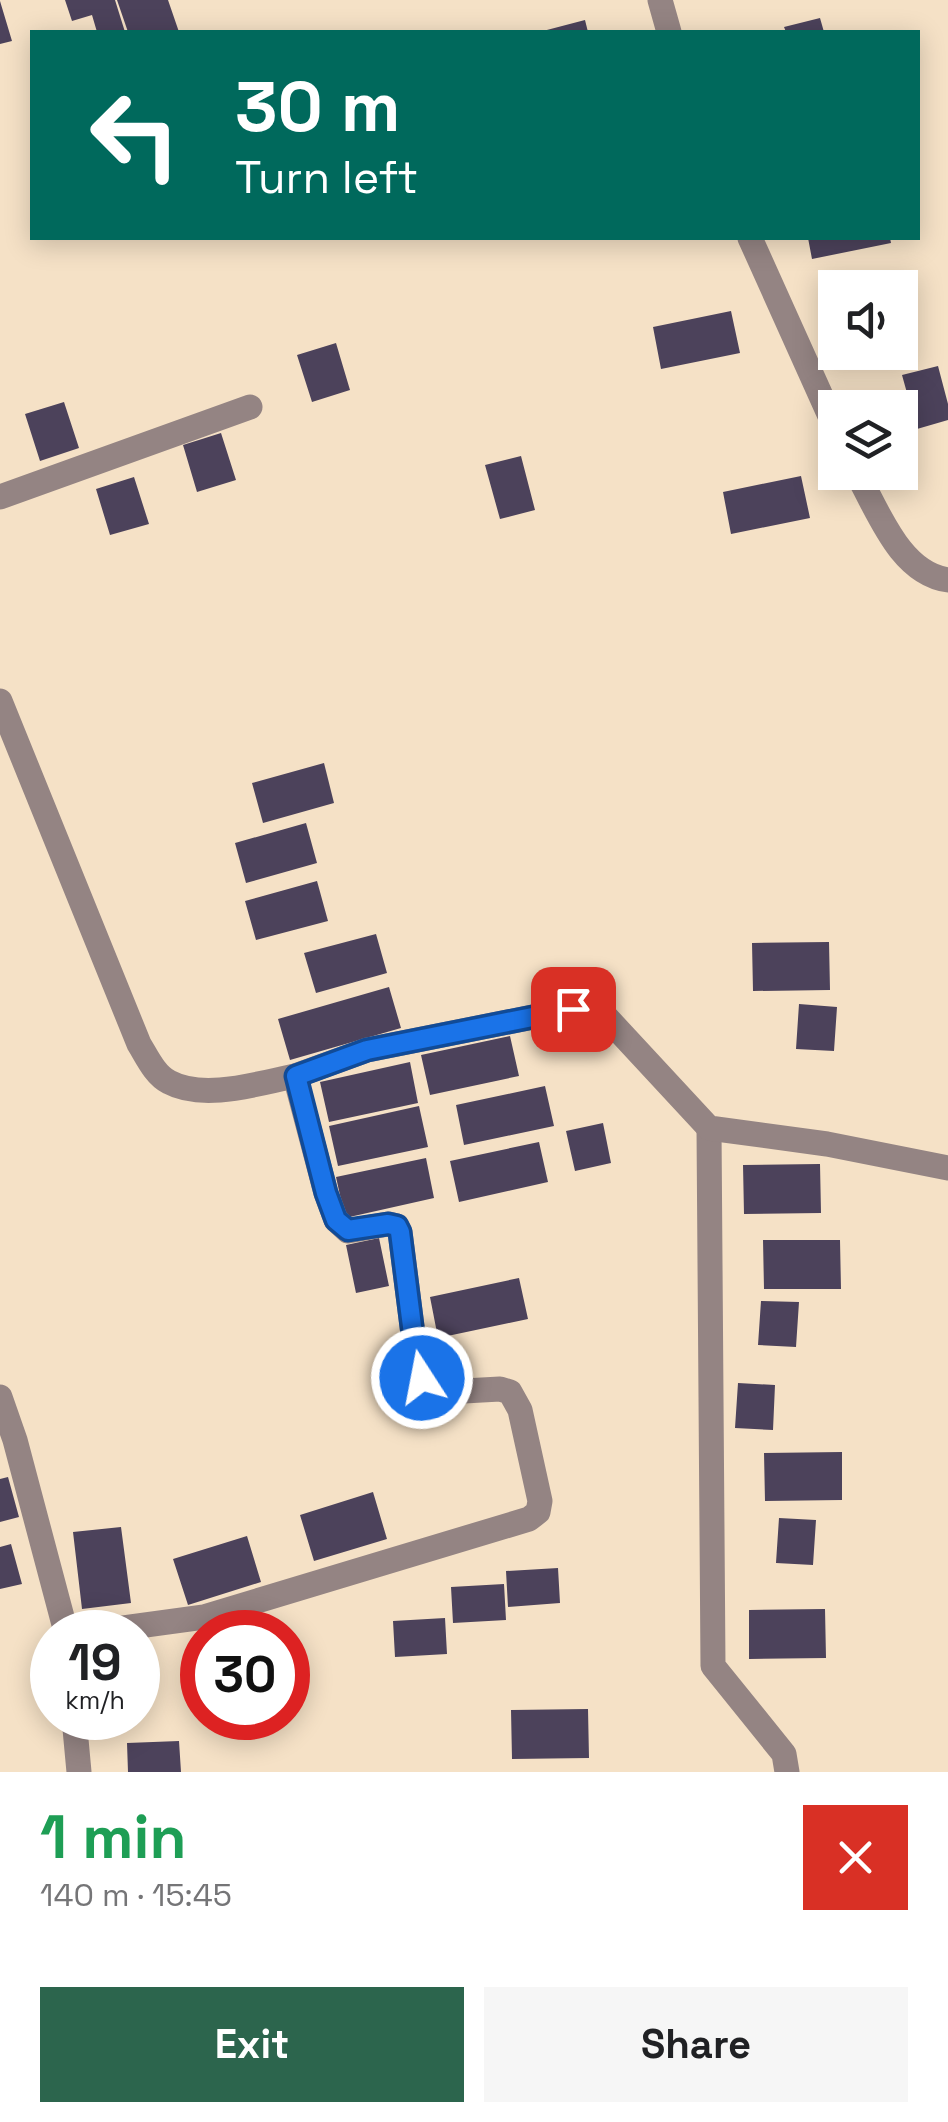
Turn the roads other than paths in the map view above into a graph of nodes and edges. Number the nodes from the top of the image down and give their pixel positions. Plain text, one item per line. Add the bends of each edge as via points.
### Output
1 (660, 0) edge
2 (668, 30) edge
3 (751, 240) edge
4 (818, 390) edge
5 (250, 407) dead end
6 (866, 490) edge
7 (0, 497) edge
8 (948, 580) edge
9 (0, 702) edge
10 (296, 1076) junction
11 (709, 1128) junction
12 (948, 1168) edge
13 (0, 1398) edge
14 (60, 1610) edge
15 (160, 1623) edge
16 (76, 1740) edge
17 (79, 1772) edge
18 (787, 1772) edge

1 - 2 street
3 - 4 street
5 - 7 street
6 - 8 street via 905,558
9 - 10 street via 132,1029 153,1066 169,1082 224,1091
10 - 11 street via 367,1050 573,1009 606,1018
10 - 15 street via 336,1220 348,1230 388,1224 400,1232 414,1342 428,1392 510,1392 520,1410 538,1512 204,1617
11 - 12 street
11 - 18 street via 713,1666 784,1754
13 - 14 street
16 - 17 street

